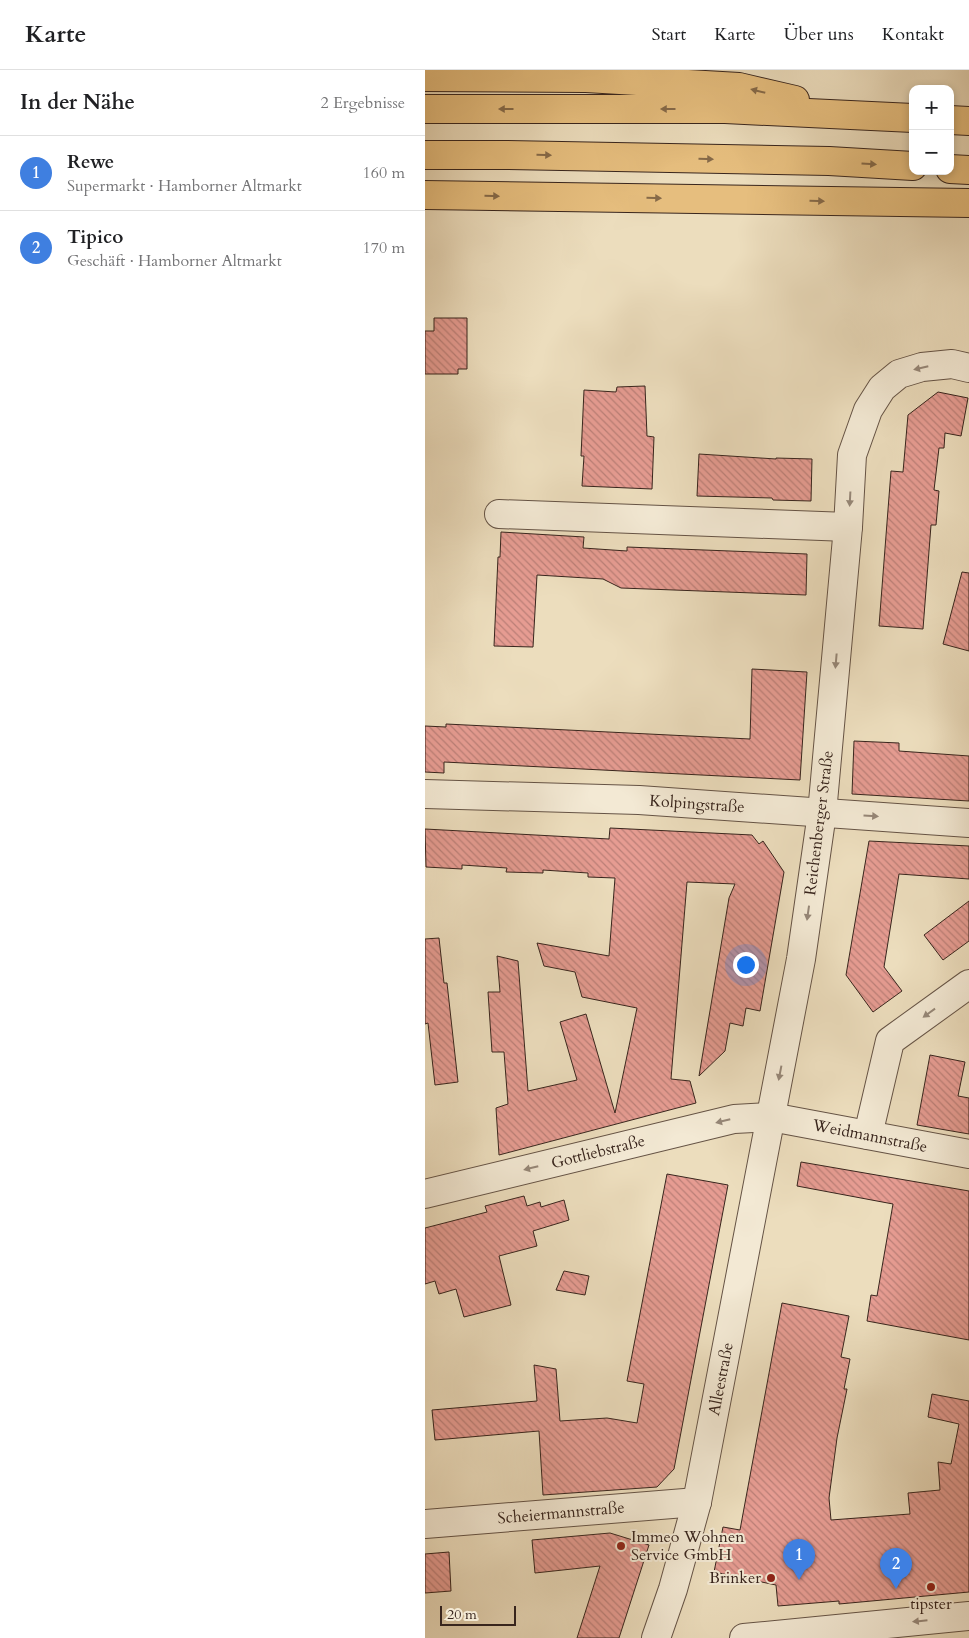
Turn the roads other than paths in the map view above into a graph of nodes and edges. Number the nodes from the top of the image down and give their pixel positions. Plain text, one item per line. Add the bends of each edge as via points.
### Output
1 (425, 77) edge
2 (425, 109) edge
3 (857, 115) junction
4 (909, 118) edge
5 (954, 120) edge
6 (969, 121) edge
7 (425, 155) edge
8 (909, 166) edge
9 (954, 169) edge
10 (969, 170) edge
11 (431, 196) edge
12 (969, 203) edge
13 (969, 368) edge
14 (499, 514) dead end
15 (848, 528) junction
16 (425, 794) edge
17 (822, 813) junction
18 (969, 823) edge
19 (969, 984) edge
20 (771, 1117) junction
21 (868, 1136) junction
22 (969, 1154) edge
23 (425, 1194) edge
24 (697, 1502) junction
25 (425, 1524) edge
26 (969, 1616) edge
27 (661, 1636) edge
28 (743, 1638) edge

3 -> 1 highway via 739,87 586,78
3 -> 2 highway via 725,109
3 - 4 highway
5 - 6 highway
7 -> 8 highway via 829,161
9 - 10 highway
11 -> 12 highway
13 -> 15 street, Reichenberger Straße via 952,364 922,367 899,374 882,388 868,410 852,455
14 - 15 street
15 -> 17 street, Reichenberger Straße
16 - 17 street, Kolpingstraße via 639,800
17 -> 18 street, Kolpingstraße
17 -> 20 street, Reichenberger Straße via 801,959
19 -> 21 street via 890,1041
20 - 21 street, Weidmannstraße
20 -> 23 street, Gottliebstraße via 734,1118
20 - 24 street, Alleestraße
21 - 22 street, Weidmannstraße
24 - 25 street, Scheiermannstraße
24 - 27 street, Alleestraße
26 -> 28 street

